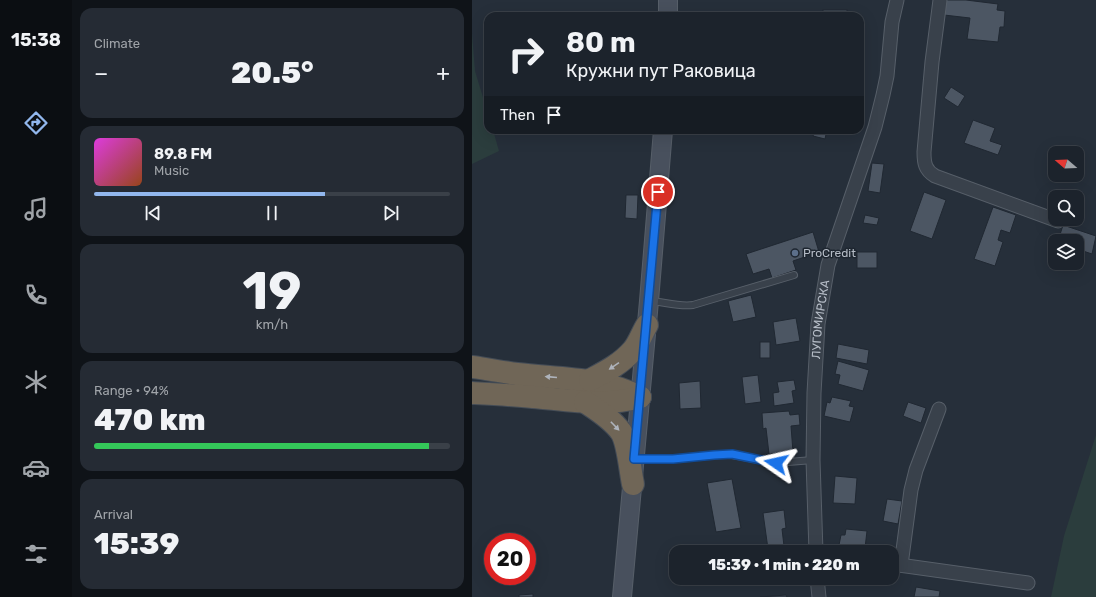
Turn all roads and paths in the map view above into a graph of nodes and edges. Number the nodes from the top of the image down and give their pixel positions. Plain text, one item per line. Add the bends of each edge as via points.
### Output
1 (668, 0) edge
2 (897, 0) edge
3 (940, 0) edge
4 (668, 12) edge
5 (663, 134) edge
6 (1048, 216) edge
7 (794, 275) dead end
8 (649, 301) junction
9 (647, 325) junction
10 (472, 367) edge
11 (590, 380) junction
12 (472, 393) edge
13 (640, 397) junction
14 (584, 402) junction
15 (939, 409) dead end
16 (634, 459) junction
17 (813, 460) junction
18 (633, 484) junction
19 (816, 545) edge
20 (899, 554) edge
21 (899, 565) edge
22 (1028, 583) dead end
23 (818, 585) edge
24 (622, 597) edge
25 (819, 597) edge

1 - 4 main road
2 - 17 street, ЛУГОМИРСКА via 883,95 832,250 826,276 818,324
3 - 6 street via 924,152 927,171
5 - 8 main road
7 - 8 lane via 693,305
8 - 9 main road
9 -> 11 highway via 634,349 626,357
9 - 13 main road
11 -> 10 highway via 516,374
11 - 13 highway via 611,385
12 - 14 highway
13 - 14 highway
13 - 16 main road
14 -> 18 highway via 605,416 621,432
15 - 20 street via 916,470
16 - 17 lane via 732,454 776,463
16 - 18 main road
17 - 19 street, ЛУГОМИРСКА
18 - 24 main road
21 - 22 street
23 - 25 street

